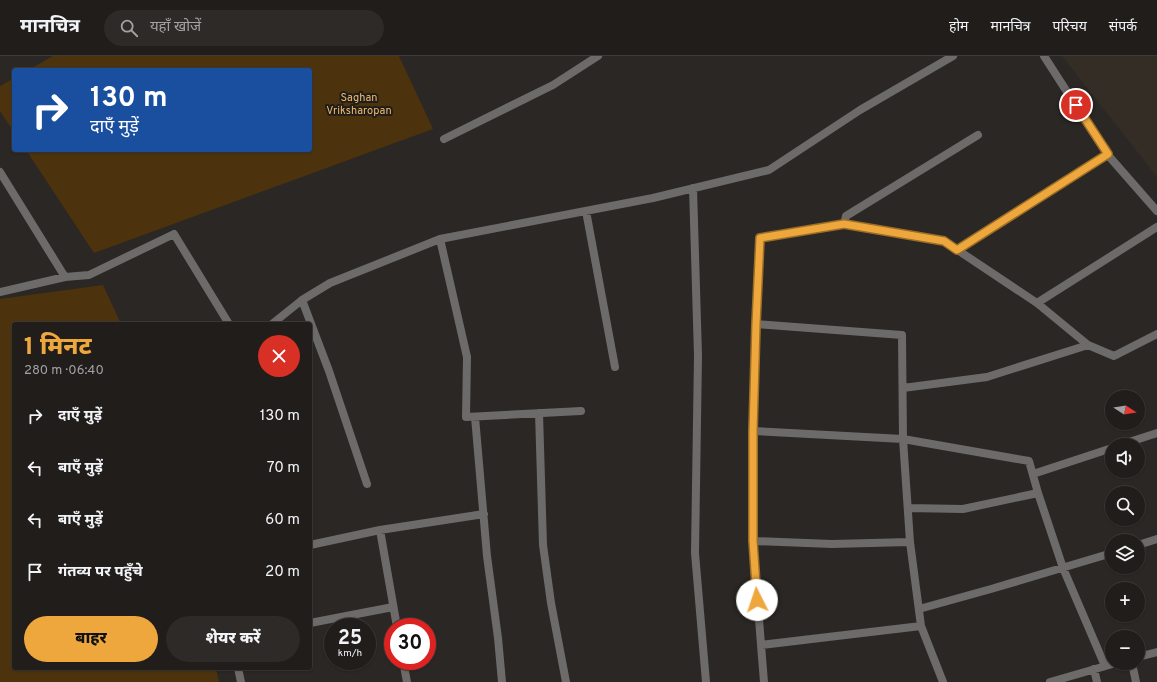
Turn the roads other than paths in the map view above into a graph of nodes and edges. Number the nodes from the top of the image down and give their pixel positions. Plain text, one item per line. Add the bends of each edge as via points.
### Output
1 (598, 56) edge
2 (953, 56) edge
3 (1044, 56) edge
4 (978, 135) dead end
5 (444, 139) dead end
6 (1108, 154) junction
7 (0, 172) edge
8 (693, 188) junction
9 (586, 211) junction
10 (1157, 211) edge
11 (844, 224) junction
12 (1157, 227) edge
13 (440, 239) junction
14 (957, 250) junction
15 (66, 277) junction
16 (0, 292) edge
17 (302, 300) junction
18 (1037, 303) junction
19 (228, 322) edge
20 (274, 322) edge
21 (310, 322) edge
22 (756, 324) junction
23 (312, 326) edge
24 (1157, 334) edge
25 (1088, 345) junction
26 (615, 366) dead end
27 (902, 388) junction
28 (582, 411) dead end
29 (539, 413) junction
30 (475, 417) junction
31 (753, 431) junction
32 (1157, 433) edge
33 (1142, 438) edge
34 (903, 439) junction
35 (1105, 450) edge
36 (1033, 474) junction
37 (367, 484) dead end
38 (1038, 493) junction
39 (908, 508) junction
40 (484, 514) junction
41 (380, 530) junction
42 (1157, 539) edge
43 (753, 541) junction
44 (910, 542) junction
45 (1145, 543) edge
46 (312, 545) edge
47 (1105, 555) edge
48 (1063, 568) junction
49 (393, 606) junction
50 (918, 609) junction
51 (395, 618) edge
52 (312, 623) edge
53 (921, 626) junction
54 (761, 645) junction
55 (1157, 652) edge
56 (1145, 655) edge
57 (1105, 666) joint
58 (1094, 669) junction
59 (238, 670) edge
60 (405, 670) edge
61 (1133, 670) edge
62 (241, 682) edge
63 (407, 682) edge
64 (502, 682) edge
65 (566, 682) edge
66 (706, 682) edge
67 (764, 682) edge
68 (943, 682) edge
69 (1050, 682) edge
70 (1097, 682) edge
71 (1136, 682) edge

1 - 5 street via 553,86
2 - 8 street via 860,110 769,170
3 - 6 street
4 - 11 street via 846,216
6 - 10 street
6 - 14 street
7 - 15 street
8 - 9 street
8 - 66 street via 698,355 695,553
9 - 13 street
9 - 26 street
11 - 14 street via 944,241
11 - 22 street via 760,238
12 - 18 street
13 - 17 street via 330,283
13 - 30 street via 467,357 466,417
14 - 18 street
15 - 16 street
15 - 19 street via 89,275 174,234
17 - 20 street
17 - 21 street
18 - 25 street
22 - 27 street via 902,335
22 - 31 street
23 - 37 street
24 - 25 street via 1114,356
25 - 27 street via 987,378
27 - 34 street
28 - 29 street
29 - 30 street
29 - 65 street via 542,545
30 - 40 street
31 - 34 street
31 - 43 street
32 - 33 street
34 - 36 street via 1029,461
34 - 39 street
35 - 36 street
36 - 38 street
38 - 39 street via 963,509
38 - 48 street
39 - 44 street
40 - 41 street
40 - 64 street
41 - 46 street
41 - 49 street
42 - 45 street
43 - 44 street via 832,544
43 - 54 street
44 - 50 street
47 - 48 street
48 - 50 street
48 - 57 street
49 - 51 street
49 - 52 street
50 - 53 street
53 - 54 street
53 - 68 street
54 - 67 street
55 - 56 street
57 - 58 street
58 - 69 street
58 - 70 street
59 - 62 street
60 - 63 street
61 - 71 street

